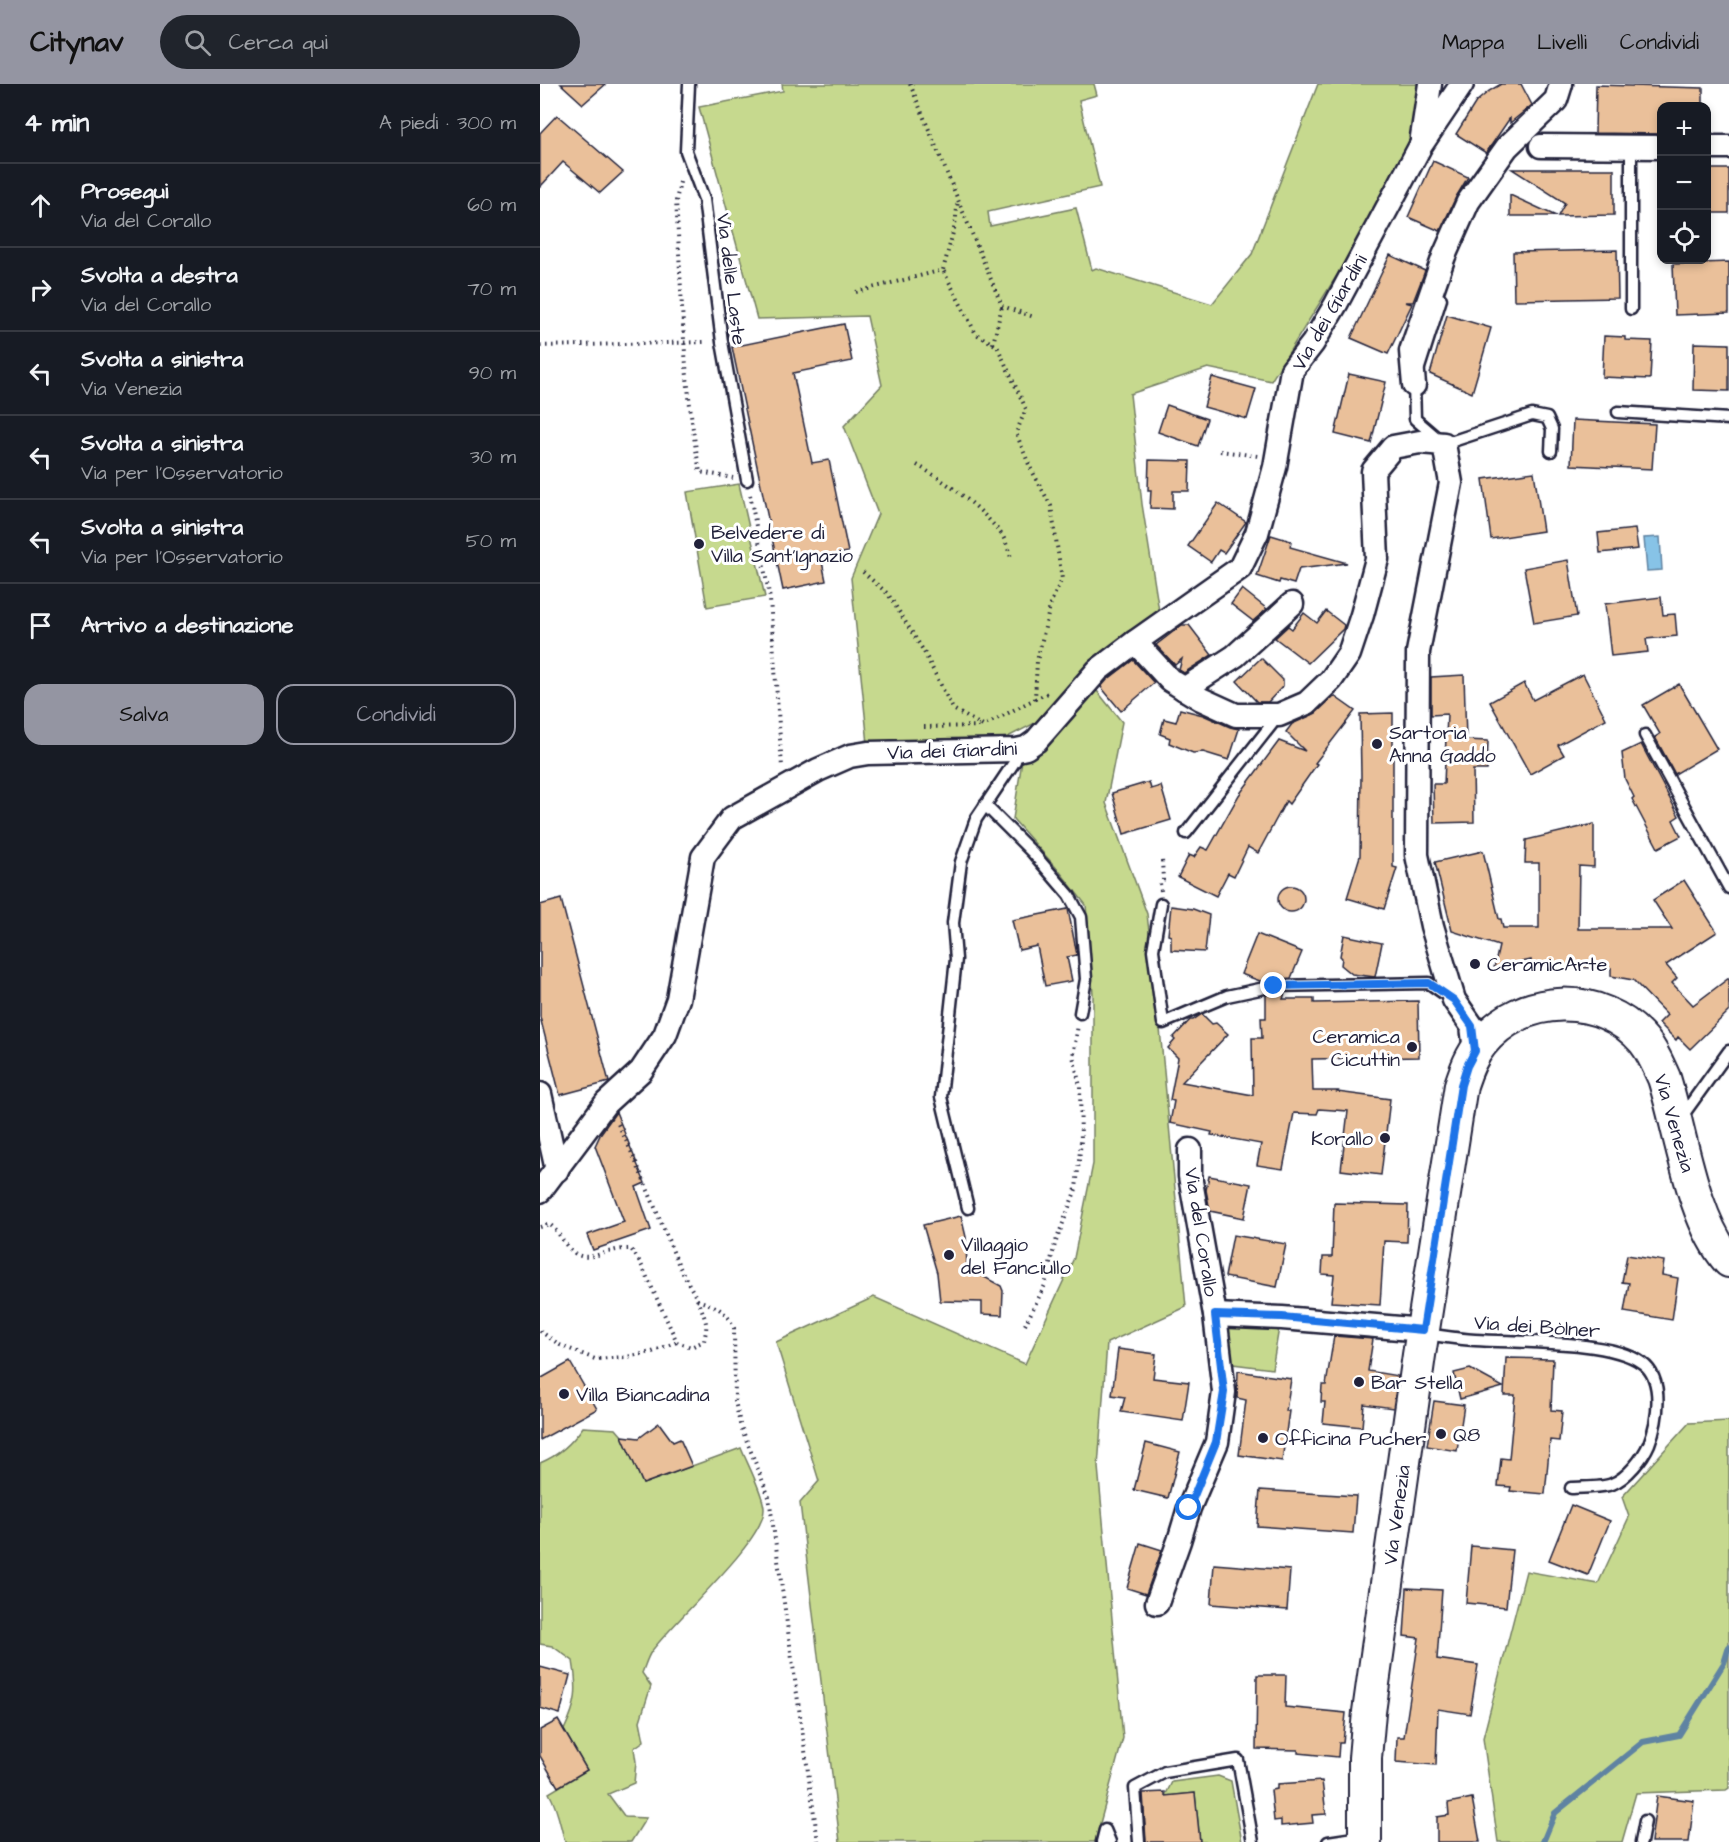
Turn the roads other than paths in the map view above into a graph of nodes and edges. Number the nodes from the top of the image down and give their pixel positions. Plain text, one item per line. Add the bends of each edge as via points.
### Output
1 (689, 84) edge
2 (1430, 84) edge
3 (1462, 84) edge
4 (1561, 84) edge
5 (1421, 145) junction
6 (1541, 146) dead end
7 (1631, 146) junction
8 (1657, 147) edge
9 (1711, 147) edge
10 (1729, 147) edge
11 (1441, 299) dead end
12 (1632, 309) dead end
13 (1414, 385) junction
14 (1618, 412) dead end
15 (1729, 419) edge
16 (1444, 444) junction
17 (1551, 451) dead end
18 (747, 480) road end
19 (1292, 603) dead end
20 (1135, 642) junction
21 (1184, 689) junction
22 (1279, 715) junction
23 (1645, 735) dead end
24 (1017, 750) junction
25 (985, 805) junction
26 (1186, 833) dead end
27 (1729, 888) edge
28 (1161, 904) road end
29 (1454, 1000) junction
30 (1080, 1013) road end
31 (1475, 1051) junction
32 (1729, 1051) edge
33 (540, 1094) edge
34 (1677, 1123) junction
35 (1190, 1150) dead end
36 (557, 1170) junction
37 (540, 1191) edge
38 (968, 1208) dead end
39 (1729, 1261) edge
40 (1215, 1315) junction
41 (1423, 1332) junction
42 (1571, 1488) dead end
43 (1157, 1603) dead end
44 (1646, 1821) dead end
45 (1365, 1839) edge
46 (1102, 1842) edge
47 (1110, 1842) edge
48 (1139, 1842) edge
49 (1253, 1842) edge
50 (1328, 1842) edge
51 (1641, 1842) edge

1 - 18 lane, Via delle Laste via 686,151 704,199 722,342
2 - 5 street, Via dei Giardini
3 - 5 street, Via dei Giardini
4 - 13 street via 1556,100 1507,147 1468,202 1444,256 1411,351
5 - 20 street, Via dei Giardini via 1336,304 1292,370 1257,533 1240,568
6 - 7 street
7 - 8 street
7 - 12 lane
9 - 10 street
11 - 13 lane
13 - 16 lane via 1415,419
14 - 15 lane
16 - 17 lane via 1532,415 1546,418 1552,429
16 - 22 street via 1420,442 1393,447 1373,471 1377,559 1349,654 1331,680 1307,703
16 - 29 street via 1450,483 1418,652 1416,829 1417,855 1432,926
19 - 21 street via 1235,656
20 - 21 street via 1170,680
20 - 24 street, Via dei Giardini via 1098,670 1036,741
21 - 22 street via 1236,715
22 - 26 lane
23 - 27 lane
24 - 25 lane via 1015,761
24 - 36 street, Via dei Giardini via 850,756 732,818 703,858 678,999 665,1035 640,1071 606,1103
25 - 30 lane via 1033,853 1069,895 1081,917 1086,979
25 - 38 lane via 961,862 953,923 956,959 941,1097
28 - 29 lane via 1153,950 1163,1023 1227,996 1274,986 1429,983
29 - 31 street via 1472,1026
31 - 34 main road, Via Venezia via 1500,1025 1543,1006 1572,1004 1604,1012 1634,1031 1656,1059
31 - 41 main road, Via Venezia via 1461,1085
32 - 34 lane
33 - 36 street
34 - 39 main road, Via Venezia via 1704,1218
35 - 40 street, Via del Corallo via 1190,1176
36 - 37 street, Via dei Giardini
40 - 41 street, Via del Corallo via 1282,1317
40 - 43 street, Via del Corallo via 1224,1392 1216,1442
41 - 42 lane, Via dei Bòlner via 1472,1340 1605,1347 1641,1362 1653,1374 1657,1395 1654,1422 1648,1444 1634,1468 1612,1484
41 - 45 main road, Via Venezia via 1369,1712
44 - 51 lane
45 - 50 lane
46 - 47 lane via 1105,1830
48 - 49 lane via 1135,1788 1166,1772 1238,1760

